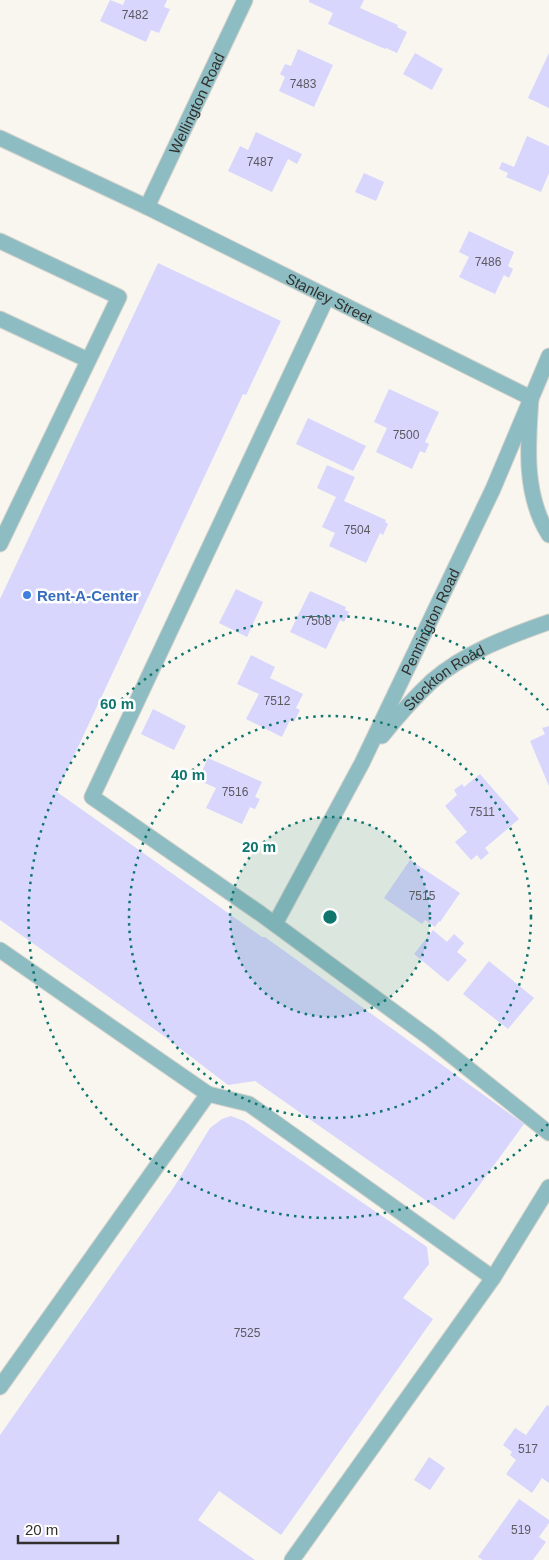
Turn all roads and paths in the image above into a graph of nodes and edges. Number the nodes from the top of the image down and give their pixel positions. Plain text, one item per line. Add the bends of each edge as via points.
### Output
1 (245, 0) edge
2 (0, 138) edge
3 (147, 207) junction
4 (0, 241) edge
5 (327, 297) junction
6 (0, 319) edge
7 (549, 356) edge
8 (88, 360) junction
9 (531, 398) junction
10 (549, 535) edge
11 (0, 544) edge
12 (549, 622) edge
13 (362, 764) junction
14 (275, 924) junction
15 (0, 950) edge
16 (208, 1094) junction
17 (549, 1133) edge
18 (549, 1187) edge
19 (493, 1278) junction
20 (0, 1387) edge
21 (292, 1560) edge

1 - 3 street, Wellington Road
2 - 3 street, Stanley Street
3 - 5 street, Stanley Street
4 - 8 street via 119,297
5 - 9 street, Stanley Street
5 - 14 street via 92,797
6 - 8 street
7 - 9 street, Pennington Road
8 - 11 street
9 - 10 street via 529,468 535,502
9 - 13 street, Pennington Road via 494,489
12 - 13 street, Stockton Road via 509,636 432,681 394,720
13 - 14 street, Pennington Road
14 - 17 street via 431,1039
15 - 16 street
16 - 19 street via 249,1104
16 - 20 street
18 - 19 street
19 - 21 street

